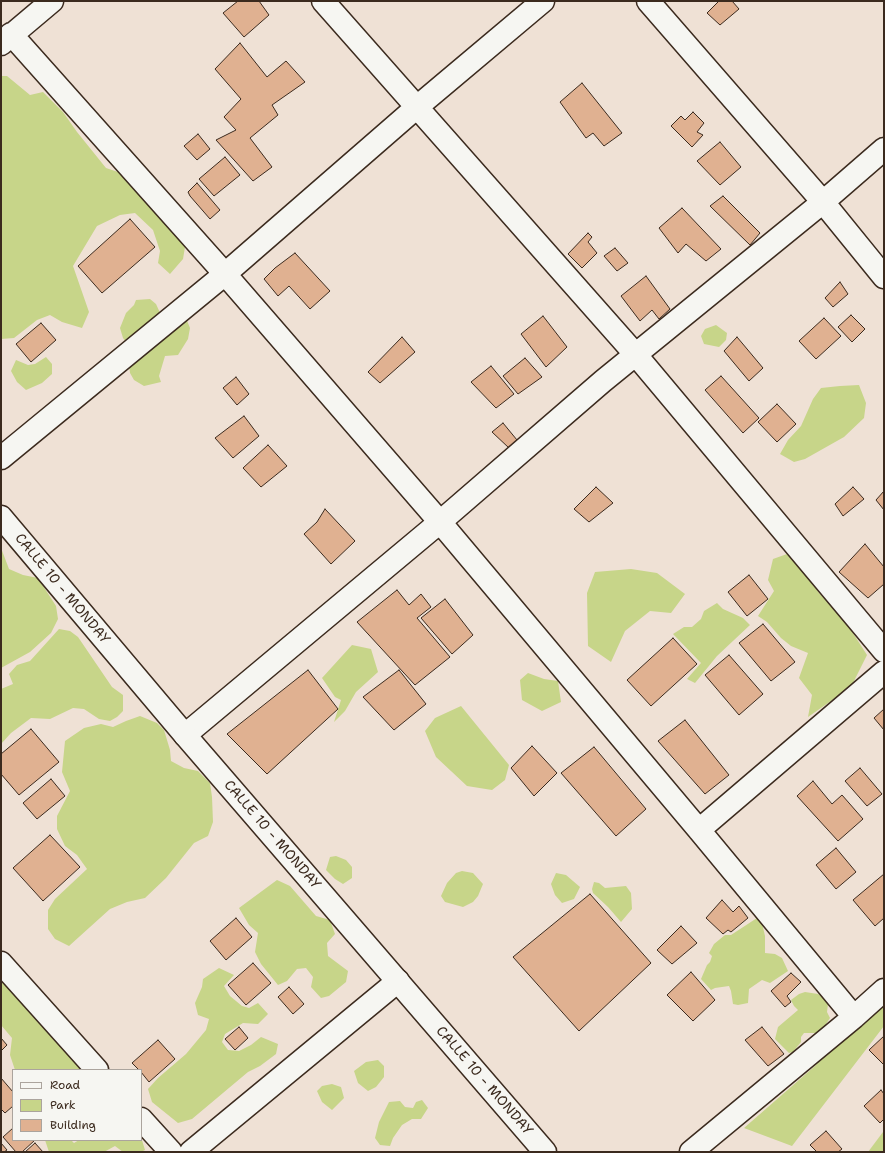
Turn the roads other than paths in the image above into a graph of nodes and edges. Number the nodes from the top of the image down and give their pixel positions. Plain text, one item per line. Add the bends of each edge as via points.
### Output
1 (52, 1) edge
2 (323, 1) edge
3 (543, 1) edge
4 (648, 1) edge
5 (6, 39) edge
6 (417, 107) junction
7 (884, 149) edge
8 (823, 202) junction
9 (225, 274) junction
10 (884, 277) edge
11 (636, 355) junction
12 (1, 458) edge
13 (1, 517) edge
14 (440, 522) junction
15 (884, 651) edge
16 (884, 672) edge
17 (185, 735) junction
18 (699, 830) junction
19 (1, 963) edge
20 (398, 981) junction
21 (884, 990) edge
22 (854, 1017) junction
23 (96, 1069) edge
24 (142, 1120) edge
25 (171, 1152) edge
26 (191, 1152) edge
27 (545, 1152) edge
28 (691, 1152) edge

1 - 5 street
2 - 6 street
3 - 6 street
4 - 8 street
5 - 9 street
6 - 9 street
6 - 11 street
7 - 8 street
8 - 10 street
8 - 11 street
9 - 12 street
9 - 14 street
11 - 14 street
11 - 15 street
13 - 17 street, CALLE 10 - MONDAY
14 - 17 street
14 - 18 street
16 - 18 street
17 - 20 street, CALLE 10 - MONDAY
18 - 22 street
19 - 23 street
20 - 26 street
20 - 27 street, CALLE 10 - MONDAY
21 - 22 street
22 - 28 street
24 - 25 street

